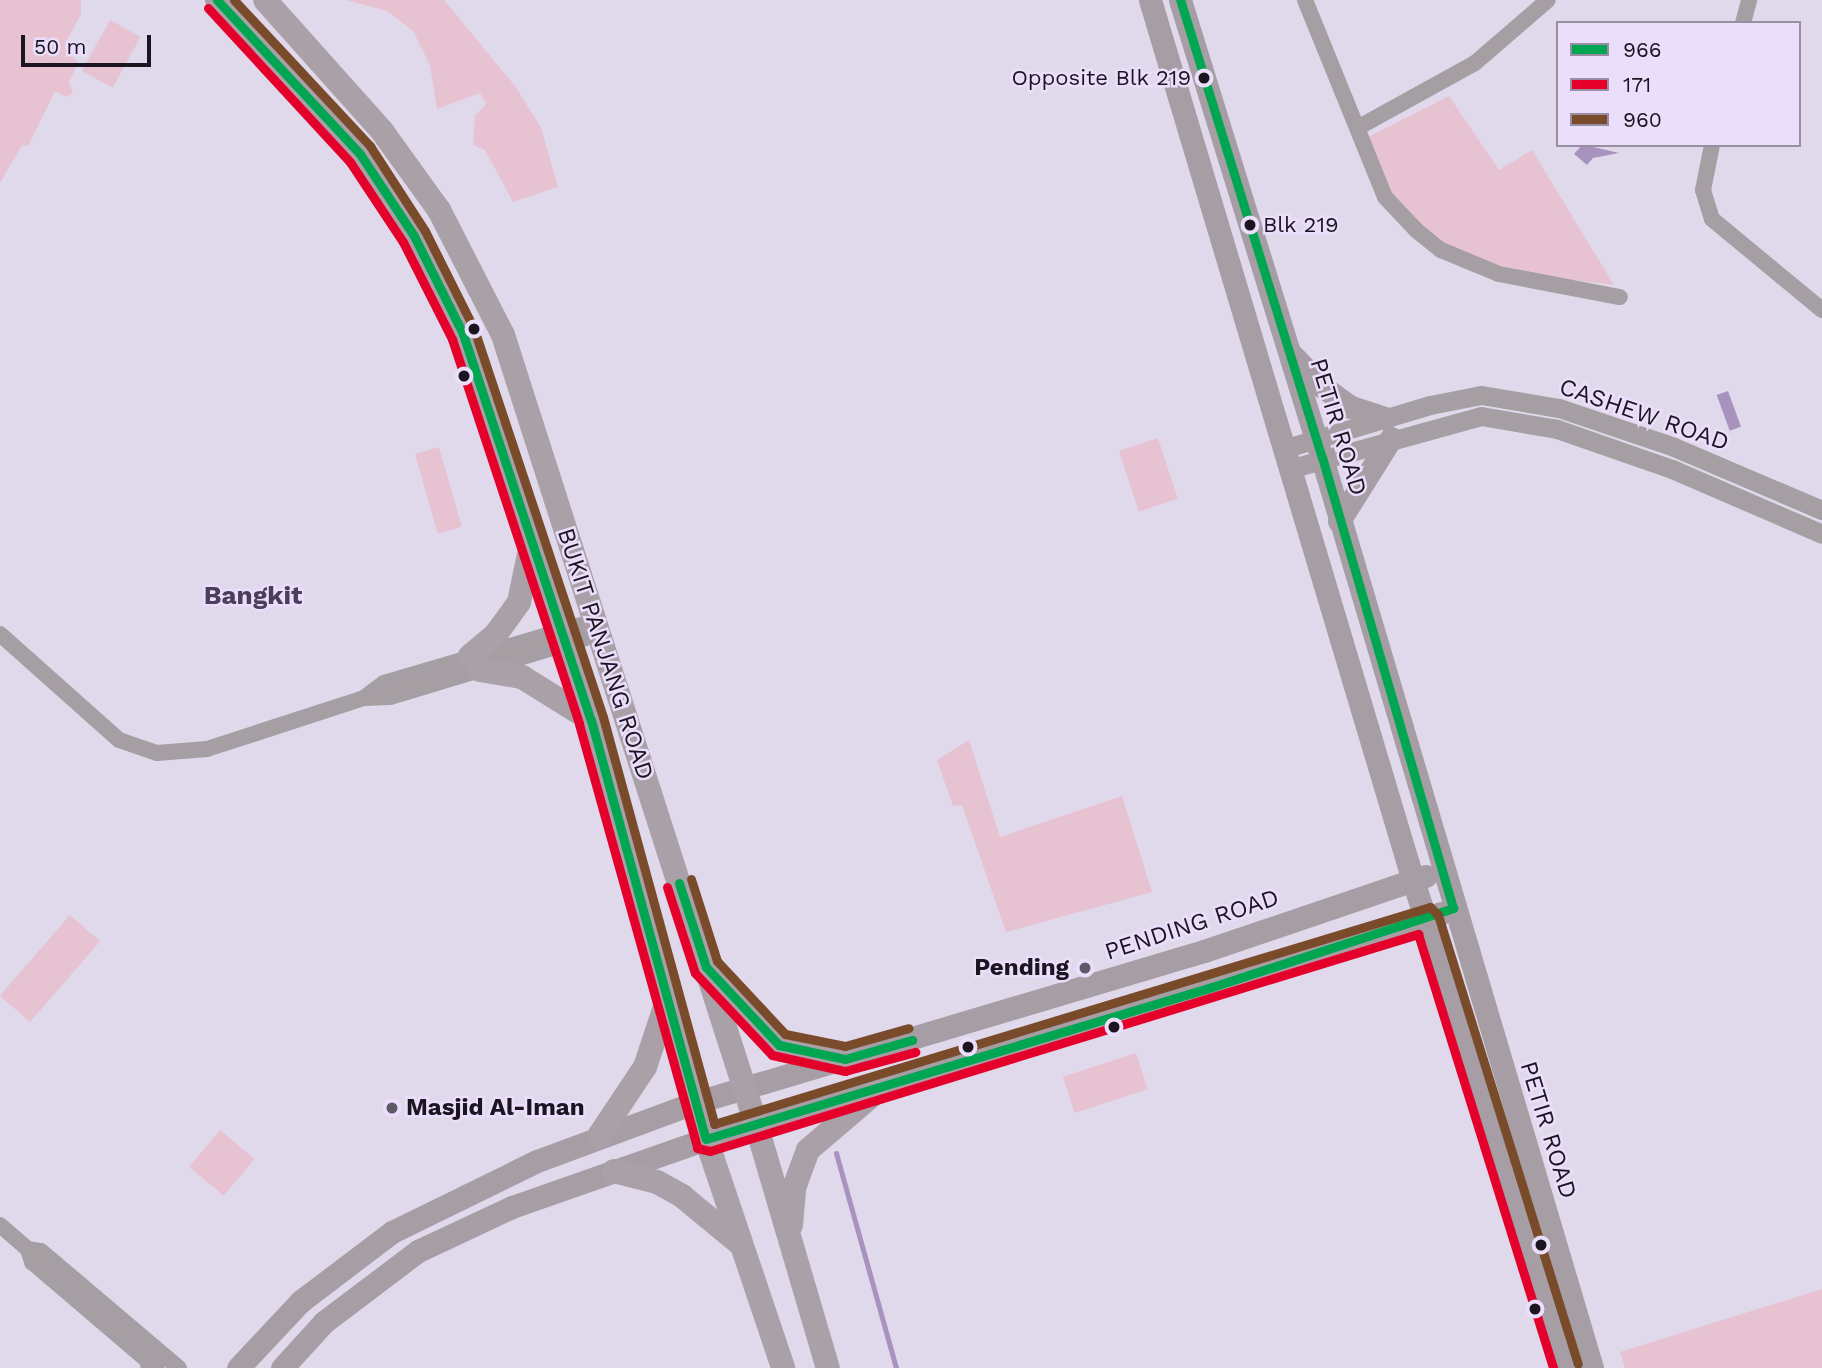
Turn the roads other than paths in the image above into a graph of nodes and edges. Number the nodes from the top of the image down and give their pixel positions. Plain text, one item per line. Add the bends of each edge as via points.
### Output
1 (217, 0) edge
2 (265, 0) edge
3 (1150, 0) edge
4 (1171, 0) edge
5 (1180, 0) edge
6 (1305, 0) edge
7 (1548, 0) edge
8 (1749, 0) edge
9 (1744, 21) edge
10 (1161, 39) junction
11 (1359, 127) junction
12 (1712, 147) edge
13 (1260, 261) junction
14 (1227, 266) junction
15 (1620, 297) dead end
16 (1822, 310) edge
17 (1287, 351) junction
18 (1388, 428) junction
19 (1319, 448) junction
20 (1286, 459) junction
21 (1822, 510) edge
22 (1339, 521) junction
23 (1822, 534) edge
24 (531, 544) junction
25 (597, 628) junction
26 (0, 634) edge
27 (563, 638) junction
28 (475, 663) junction
29 (591, 720) junction
30 (1443, 871) junction
31 (1413, 881) junction
32 (1453, 908) junction
33 (1426, 919) junction
34 (706, 967) junction
35 (666, 1002) junction
36 (845, 1059) junction
37 (885, 1084) junction
38 (744, 1089) junction
39 (694, 1103) junction
40 (756, 1124) junction
41 (599, 1136) junction
42 (706, 1139) junction
43 (614, 1171) junction
44 (0, 1224) edge
45 (790, 1240) junction
46 (740, 1243) junction
47 (29, 1249) junction
48 (153, 1367) edge
49 (179, 1368) edge
50 (238, 1368) edge
51 (282, 1368) edge
52 (783, 1368) edge
53 (828, 1368) edge
54 (1566, 1368) edge
55 (1592, 1368) edge

1 - 24 main road, BUKIT PANJANG ROAD via 360,154 414,236 463,334
2 - 25 main road, BUKIT PANJANG ROAD via 382,131 439,210 503,335
3 - 10 main road
4 - 10 street
5 - 13 main road, PETIR ROAD
6 - 11 street
7 - 11 street via 1475,63
8 - 9 street
10 - 14 main road
11 - 15 street via 1385,197 1441,250 1499,274
12 - 16 street via 1703,190 1712,219
13 - 14 main road via 1245,274
13 - 17 main road, PETIR ROAD
14 - 20 main road
17 - 18 main road via 1323,387
17 - 19 main road, PETIR ROAD
18 - 19 street, CASHEW ROAD
18 - 21 street, CASHEW ROAD via 1482,395 1559,408 1674,447
18 - 22 main road
18 - 23 street, CASHEW ROAD via 1480,416 1556,429 1672,470
19 - 20 street, CASHEW ROAD
19 - 22 main road, PETIR ROAD
20 - 31 main road
22 - 30 main road, PETIR ROAD
24 - 27 main road, BUKIT PANJANG ROAD
24 - 28 main road via 519,603
25 - 27 street
25 - 34 main road, BUKIT PANJANG ROAD
26 - 28 street via 119,740 157,753 207,749 364,698 384,682
27 - 28 street
27 - 29 main road, BUKIT PANJANG ROAD
28 - 29 main road via 522,677
29 - 35 main road, BUKIT PANJANG ROAD via 642,896
30 - 31 main road
30 - 32 main road, PETIR ROAD
31 - 33 main road
31 - 36 main road, PENDING ROAD via 1204,951
32 - 33 main road
32 - 55 main road, PETIR ROAD
33 - 37 main road
33 - 54 main road
34 - 36 main road via 779,1045
34 - 38 main road, BUKIT PANJANG ROAD
35 - 39 main road, BUKIT PANJANG ROAD
35 - 41 main road via 645,1067
36 - 38 main road, PENDING ROAD
37 - 40 main road
37 - 45 main road via 808,1150 794,1188
38 - 39 main road, PENDING ROAD
38 - 40 main road, BUKIT PANJANG ROAD
39 - 41 main road, PENDING ROAD
39 - 42 main road, BUKIT PANJANG ROAD
40 - 42 main road
40 - 45 main road, BUKIT PANJANG ROAD
41 - 50 main road, PENDING ROAD via 489,1181 391,1232 301,1301
42 - 43 main road
42 - 46 main road, BUKIT PANJANG ROAD
43 - 46 main road via 657,1182 682,1196
43 - 51 main road via 512,1207 418,1251 324,1322
44 - 47 street
45 - 53 main road, BUKIT PANJANG ROAD
46 - 52 main road, BUKIT PANJANG ROAD
47 - 48 street via 32,1262
47 - 49 street via 41,1251

